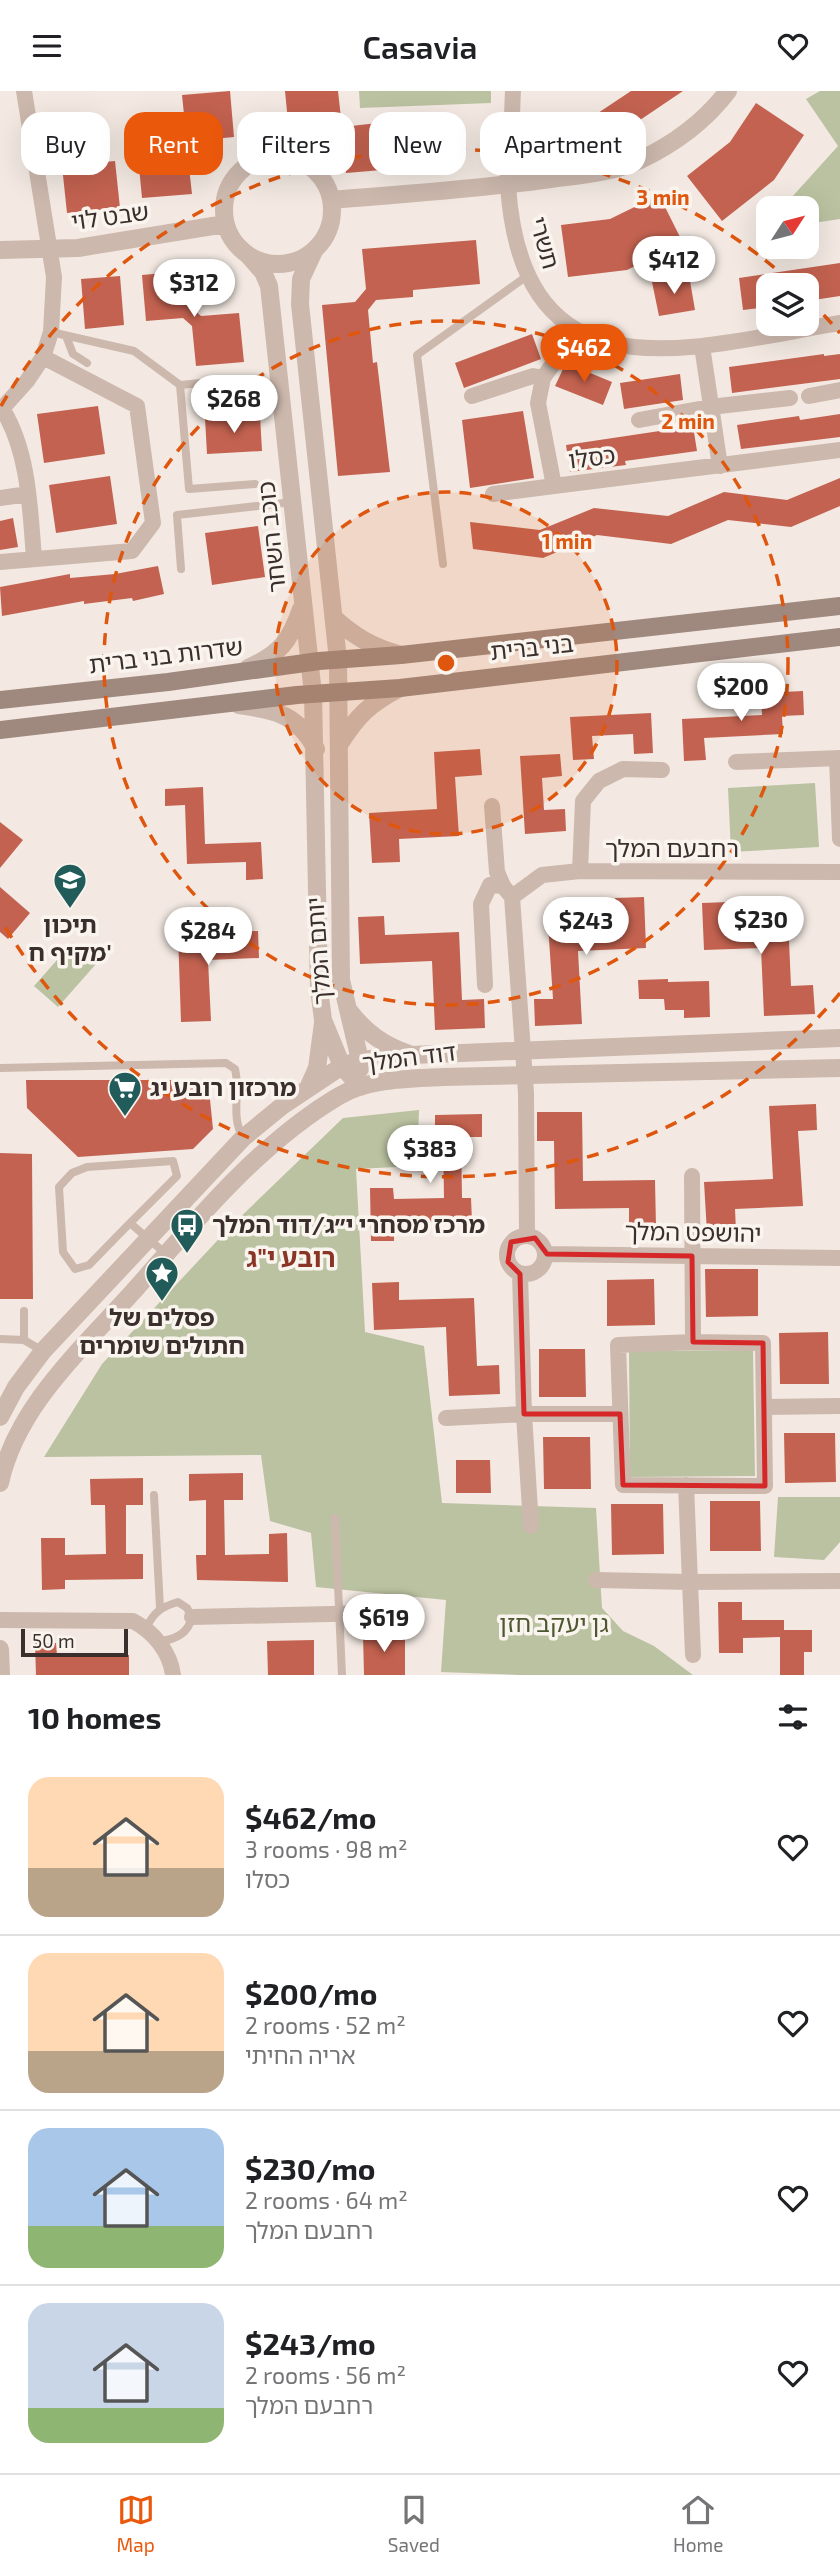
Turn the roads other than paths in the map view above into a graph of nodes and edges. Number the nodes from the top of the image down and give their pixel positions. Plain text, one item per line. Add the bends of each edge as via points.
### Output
1 (24, 91) edge
2 (513, 91) edge
3 (728, 91) edge
4 (508, 185) junction
5 (331, 200) junction
6 (225, 224) junction
7 (48, 249) junction
8 (0, 250) edge
9 (314, 251) junction
10 (249, 256) junction
11 (527, 276) junction
12 (840, 323) edge
13 (576, 332) junction
14 (59, 334) junction
15 (702, 346) junction
16 (43, 358) junction
17 (87, 363) dead end
18 (543, 379) junction
19 (233, 380) dead end
20 (180, 385) junction
21 (840, 390) edge
22 (472, 396) dead end
23 (809, 396) dead end
24 (790, 398) dead end
25 (710, 407) junction
26 (1, 410) edge
27 (639, 420) dead end
28 (840, 450) edge
29 (720, 465) junction
30 (255, 484) dead end
31 (554, 486) junction
32 (28, 494) junction
33 (493, 494) dead end
34 (0, 498) edge
35 (293, 502) junction
36 (34, 558) junction
37 (0, 562) edge
38 (443, 564) dead end
39 (181, 569) dead end
40 (303, 602) junction
41 (840, 607) edge
42 (334, 618) junction
43 (840, 637) edge
44 (401, 655) junction
45 (338, 660) junction
46 (310, 663) junction
47 (238, 672) junction
48 (400, 688) junction
49 (338, 693) junction
50 (313, 694) junction
51 (0, 700) edge
52 (228, 703) junction
53 (0, 730) edge
54 (339, 745) junction
55 (316, 749) junction
56 (839, 758) edge
57 (736, 762) dead end
58 (663, 770) dead end
59 (492, 806) dead end
60 (840, 839) edge
61 (580, 871) junction
62 (840, 872) edge
63 (508, 891) junction
64 (485, 985) dead end
65 (345, 1006) junction
66 (323, 1020) junction
67 (840, 1038) edge
68 (523, 1051) junction
69 (412, 1055) junction
70 (360, 1060) junction
71 (342, 1066) junction
72 (0, 1067) edge
73 (840, 1068) edge
74 (525, 1074) junction
75 (309, 1086) junction
76 (360, 1087) junction
77 (243, 1137) junction
78 (692, 1176) dead end
79 (130, 1223) junction
80 (527, 1236) junction
81 (147, 1239) junction
82 (166, 1254) junction
83 (545, 1254) junction
84 (692, 1256) junction
85 (840, 1258) edge
86 (520, 1273) junction
87 (24, 1311) dead end
88 (0, 1339) edge
89 (24, 1340) junction
90 (693, 1342) junction
91 (43, 1351) junction
92 (16, 1387) junction
93 (0, 1400) edge
94 (764, 1406) junction
95 (840, 1406) edge
96 (524, 1414) junction
97 (620, 1414) junction
98 (0, 1417) edge
99 (446, 1418) dead end
100 (2, 1454) edge
101 (0, 1483) edge
102 (686, 1485) junction
103 (154, 1495) dead end
104 (335, 1518) dead end
105 (531, 1526) dead end
106 (596, 1580) dead end
107 (840, 1581) edge
108 (690, 1582) junction
109 (160, 1608) junction
110 (374, 1613) dead end
111 (340, 1614) junction
112 (192, 1617) junction
113 (0, 1620) edge
114 (146, 1628) junction
115 (159, 1641) junction
116 (0, 1649) edge
117 (692, 1655) dead end
118 (1, 1675) edge
119 (173, 1675) edge
120 (342, 1675) edge

1 - 7 street
2 - 4 street, תשרי
3 - 4 street via 677,140 638,161 602,172
4 - 5 street
4 - 11 street, תשרי
5 - 6 street via 319,175 309,166 297,159 269,157 252,162 228,189
5 - 9 street via 332,219
6 - 7 street, שבט לוי
6 - 10 street via 230,237
7 - 8 street, שבט לוי
7 - 14 street
9 - 10 street via 282,265
9 - 42 street via 301,279 300,304
10 - 35 street, כוכב השחר via 269,286
11 - 13 street, תשרי via 555,315
11 - 38 lane via 417,355
12 - 15 street, תשרי
13 - 15 street, תשרי via 618,346 653,350
13 - 18 street
14 - 16 street
14 - 17 lane via 73,354
14 - 20 lane via 134,351
15 - 25 street
16 - 26 street
16 - 36 street via 137,406 153,523 132,551
18 - 22 street via 533,376
18 - 31 street, כסלו via 538,403
19 - 20 lane
20 - 30 lane via 189,489
21 - 23 street
24 - 25 street, כסלו
25 - 27 street, כסלו
25 - 29 street
26 - 32 street via 16,436
28 - 29 street, כסלו
29 - 31 street, כסלו
31 - 33 street, כסלו
32 - 34 street
32 - 36 street
35 - 39 lane via 177,515
35 - 40 street, כוכב השחר
36 - 37 street
40 - 46 street, כוכב השחר
40 - 47 street via 285,643 267,660
41 - 44 main road, בני ברית
42 - 44 street via 357,639
42 - 45 street
43 - 48 main road, בני ברית
44 - 45 main road, בני ברית
45 - 46 main road, שדרות בני ברית
45 - 49 street, יותם המלך
46 - 47 main road, שדרות בני ברית
46 - 50 street, כוכב השחר
47 - 51 main road, שדרות בני ברית
48 - 49 main road, בני ברית
48 - 54 street via 361,713
49 - 50 main road, בני ברית
49 - 54 street, יותם המלך
50 - 52 main road, בני ברית
50 - 55 street, יותם המלך
52 - 53 main road
52 - 55 street via 287,716
54 - 65 street, יותם המלך via 339,939
55 - 66 street, יותם המלך via 317,953
56 - 57 street
56 - 60 street
58 - 61 street via 623,769 599,781 583,801
59 - 63 street via 497,872
61 - 62 street, רחבעם המלך
61 - 63 street, רחבעם המלך via 542,875
63 - 64 street, רחבעם המלך via 490,885 481,904
63 - 68 street
65 - 69 street via 377,1039
65 - 70 street, יותם המלך
66 - 71 street, יותם המלך
66 - 75 street via 320,1056
67 - 68 street, דוד המלך
68 - 69 street, דוד המלך
68 - 74 street
69 - 70 street, דוד המלך
70 - 71 street, דוד המלך
70 - 76 street, יותם המלך
71 - 75 street, דוד המלך
71 - 76 street, יותם המלך
72 - 77 lane via 226,1062 235,1069 235,1120
73 - 74 street, דוד המלך
74 - 76 street, דוד המלך via 411,1079
74 - 80 street
75 - 77 street, דוד המלך
76 - 82 street, דוד המלך via 305,1120 251,1165
77 - 81 street, דוד המלך
78 - 84 street
79 - 79 lane via 177,1176 173,1161 87,1167 72,1173 58,1187 63,1252 75,1269 89,1265
79 - 81 lane
80 - 83 street via 540,1242
80 - 86 street via 511,1242 507,1254 511,1267
81 - 82 lane
81 - 91 street, דוד המלך
82 - 100 street, דוד המלך via 57,1376
83 - 84 street, יהושפט המלך
83 - 86 street via 537,1270
84 - 85 street, יהושפט המלך
84 - 90 street
86 - 96 street
87 - 89 lane
88 - 89 lane
89 - 91 lane
90 - 94 street via 763,1343
90 - 97 street via 618,1345
91 - 92 street, דוד המלך
92 - 93 street
92 - 98 street, דוד המלך
94 - 95 street
94 - 102 street via 765,1486
96 - 97 street
96 - 99 street
96 - 105 street
97 - 102 street via 623,1485
100 - 101 street, דוד המלך
102 - 108 street
103 - 109 lane
104 - 111 lane
106 - 108 street
107 - 108 street
108 - 117 street
109 - 112 lane via 178,1602
109 - 114 lane
110 - 111 street
111 - 112 street
111 - 120 lane
112 - 115 lane via 184,1633
113 - 114 street via 133,1621
114 - 115 street
115 - 119 street
116 - 118 street

